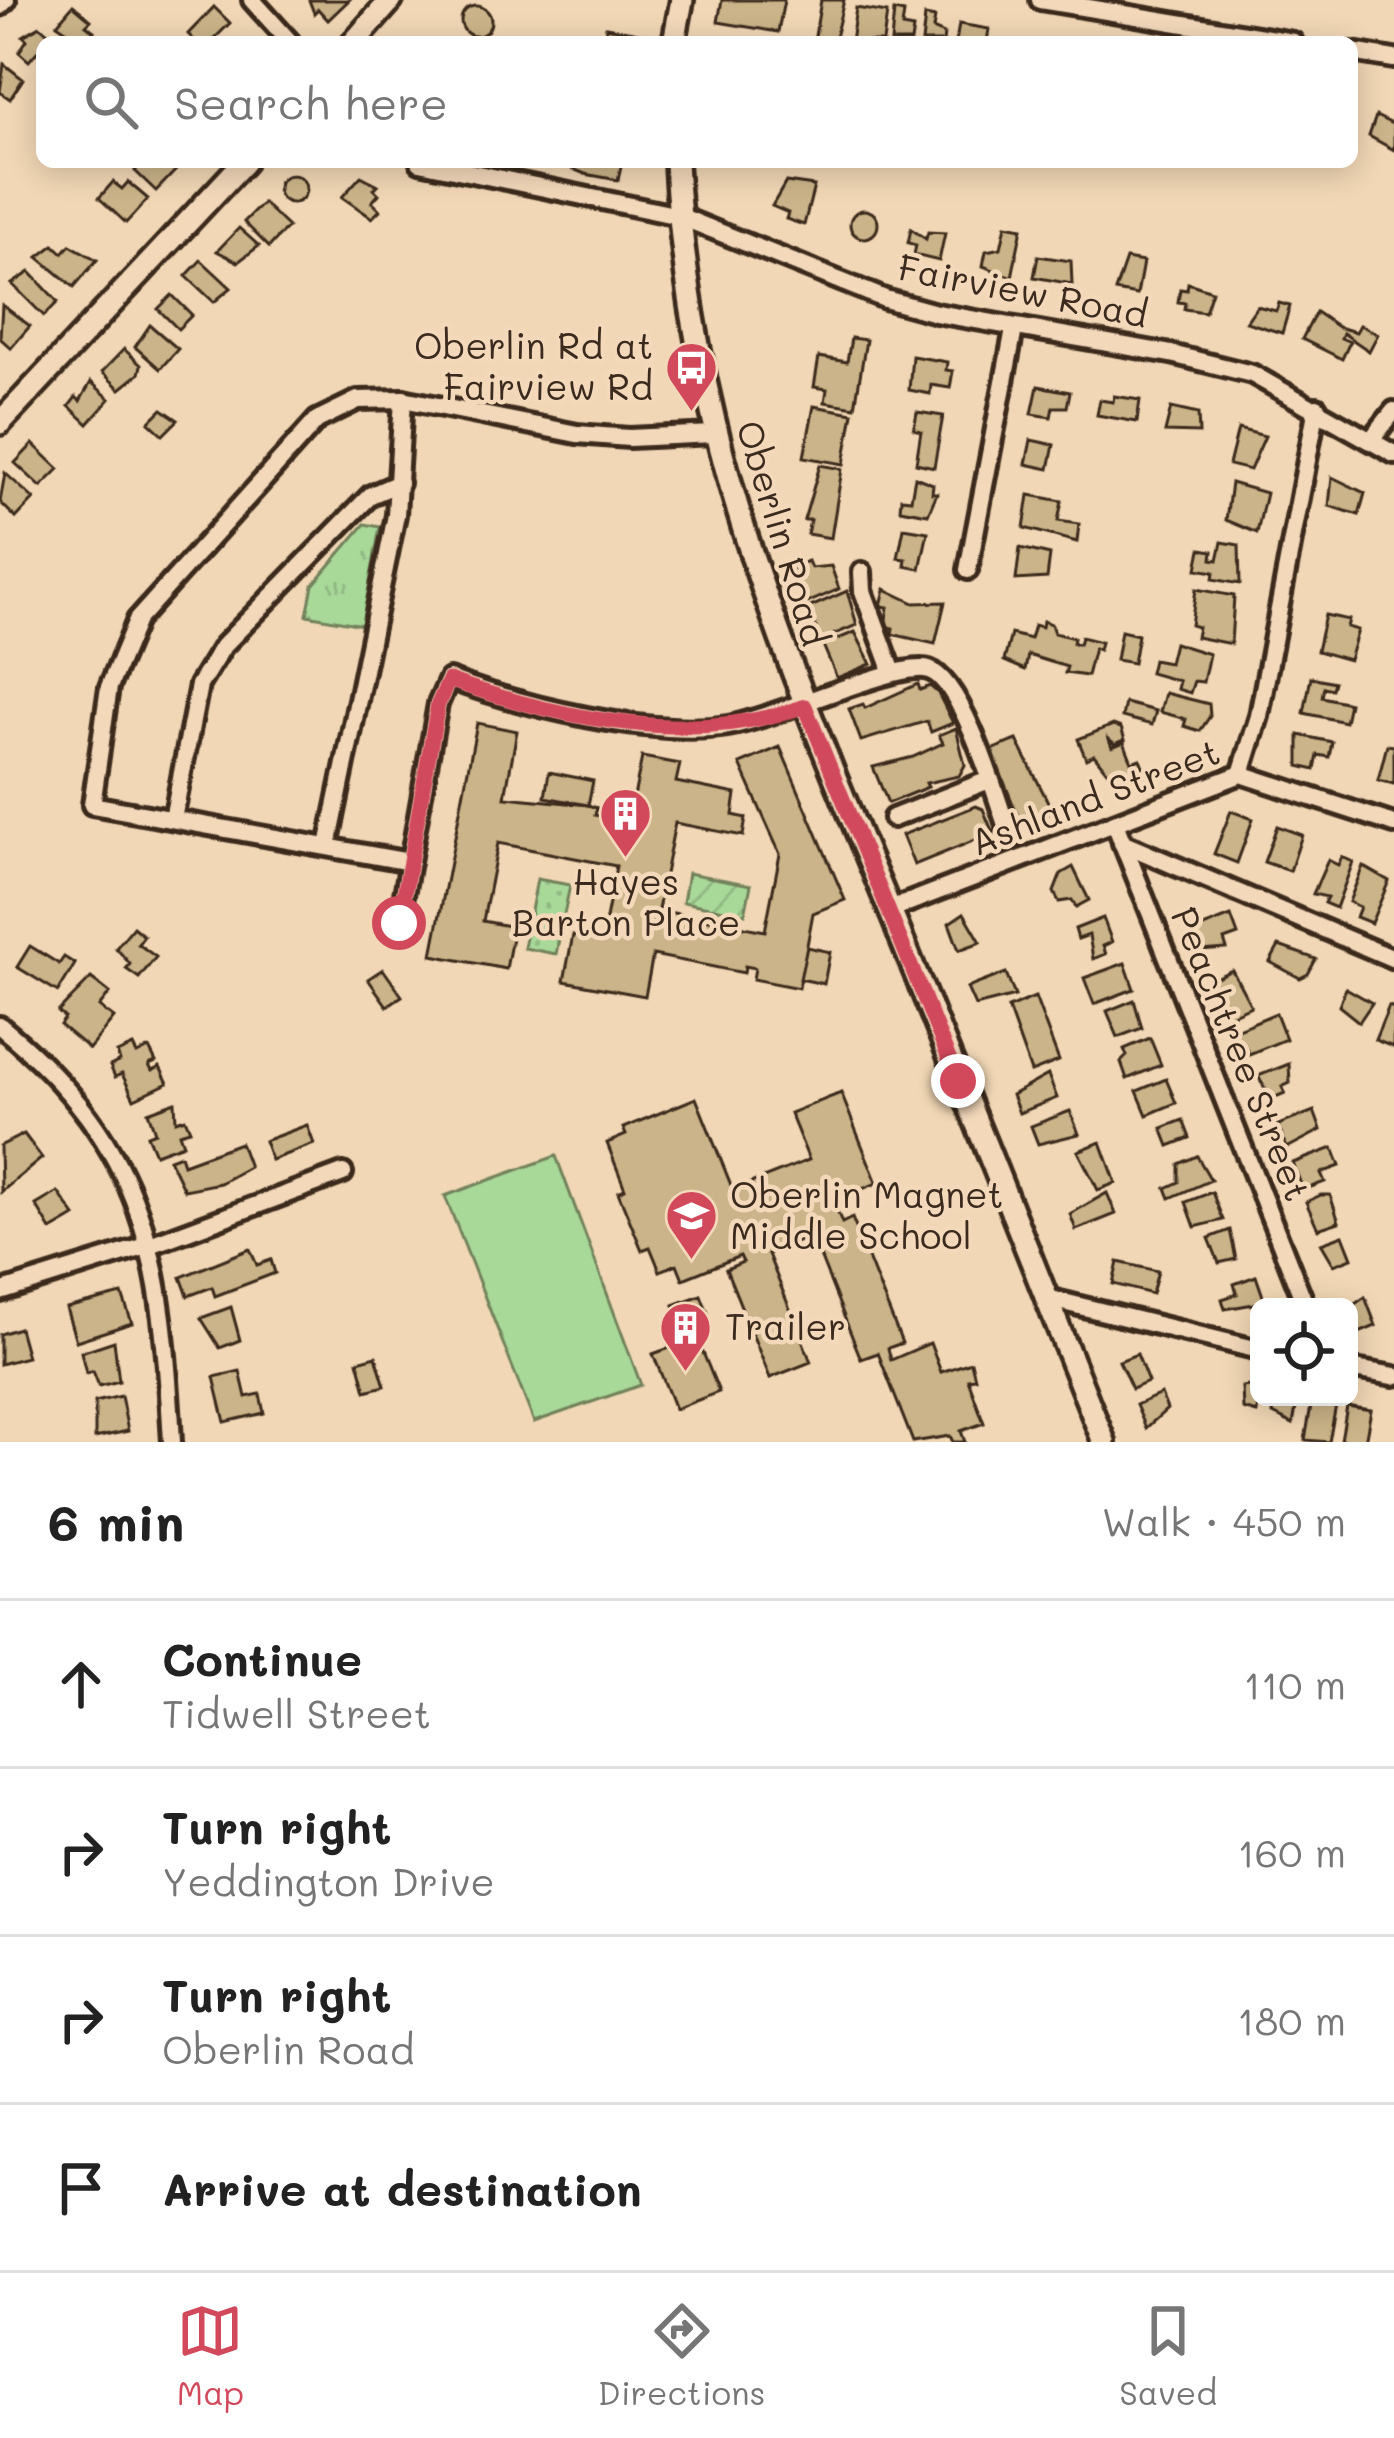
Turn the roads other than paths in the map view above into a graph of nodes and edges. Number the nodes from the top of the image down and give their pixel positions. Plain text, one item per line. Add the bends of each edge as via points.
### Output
1 (252, 0) edge
2 (391, 0) edge
3 (682, 0) edge
4 (1040, 0) edge
5 (285, 36) edge
6 (359, 36) edge
7 (675, 36) edge
8 (1258, 36) edge
9 (1358, 53) edge
10 (1394, 59) edge
11 (238, 168) edge
12 (449, 168) edge
13 (676, 168) edge
14 (679, 216) junction
15 (1014, 329) junction
16 (403, 399) junction
17 (1316, 407) junction
18 (1394, 411) edge
19 (0, 423) edge
20 (714, 434) junction
21 (1371, 440) junction
22 (1394, 454) edge
23 (399, 483) junction
24 (968, 570) dead end
25 (862, 572) dead end
26 (892, 670) junction
27 (805, 706) junction
28 (1241, 774) junction
29 (989, 781) junction
30 (892, 818) dead end
31 (173, 819) junction
32 (1394, 824) edge
33 (1119, 835) junction
34 (1011, 840) dead end
35 (328, 846) junction
36 (410, 862) junction
37 (890, 910) junction
38 (399, 923) dead end
39 (1394, 959) edge
40 (0, 1026) edge
41 (343, 1173) dead end
42 (150, 1245) junction
43 (0, 1292) edge
44 (1047, 1298) junction
45 (1302, 1298) edge
46 (1250, 1348) edge
47 (1358, 1370) edge
48 (1394, 1376) edge
49 (172, 1442) edge
50 (1104, 1442) edge

1 - 5 street
2 - 6 main road
3 - 7 main road
4 - 8 street
9 - 10 street
11 - 19 main road
12 - 14 street, Fairview Road
13 - 14 main road, Oberlin Road
14 - 15 street, Fairview Road via 885,298
14 - 20 main road, Oberlin Road
15 - 17 street, Fairview Road via 1252,374
15 - 24 street
16 - 20 street via 578,434
16 - 23 street
16 - 31 street via 358,400 317,421 137,620 109,687 92,805
17 - 21 street, Fairview Road
17 - 28 street
18 - 21 street
20 - 27 main road, Oberlin Road via 759,588
21 - 22 street, Fairview Road
23 - 31 street via 371,495 223,646 199,685
23 - 35 street
25 - 26 street
26 - 27 street
26 - 29 street via 929,670 952,686
27 - 36 street via 729,725 654,726 536,706 449,680
27 - 37 main road, Oberlin Road
28 - 32 street, Ashland Street
28 - 33 street, Ashland Street
29 - 30 street
29 - 34 street
31 - 35 street
33 - 37 street, Ashland Street
33 - 39 street
33 - 45 street, Peachtree Street
35 - 36 street
36 - 38 street
37 - 44 main road, Oberlin Road
40 - 42 street via 99,1126
41 - 42 street
42 - 43 street
42 - 49 street via 166,1326
44 - 46 street
44 - 50 main road, Oberlin Road
47 - 48 street

